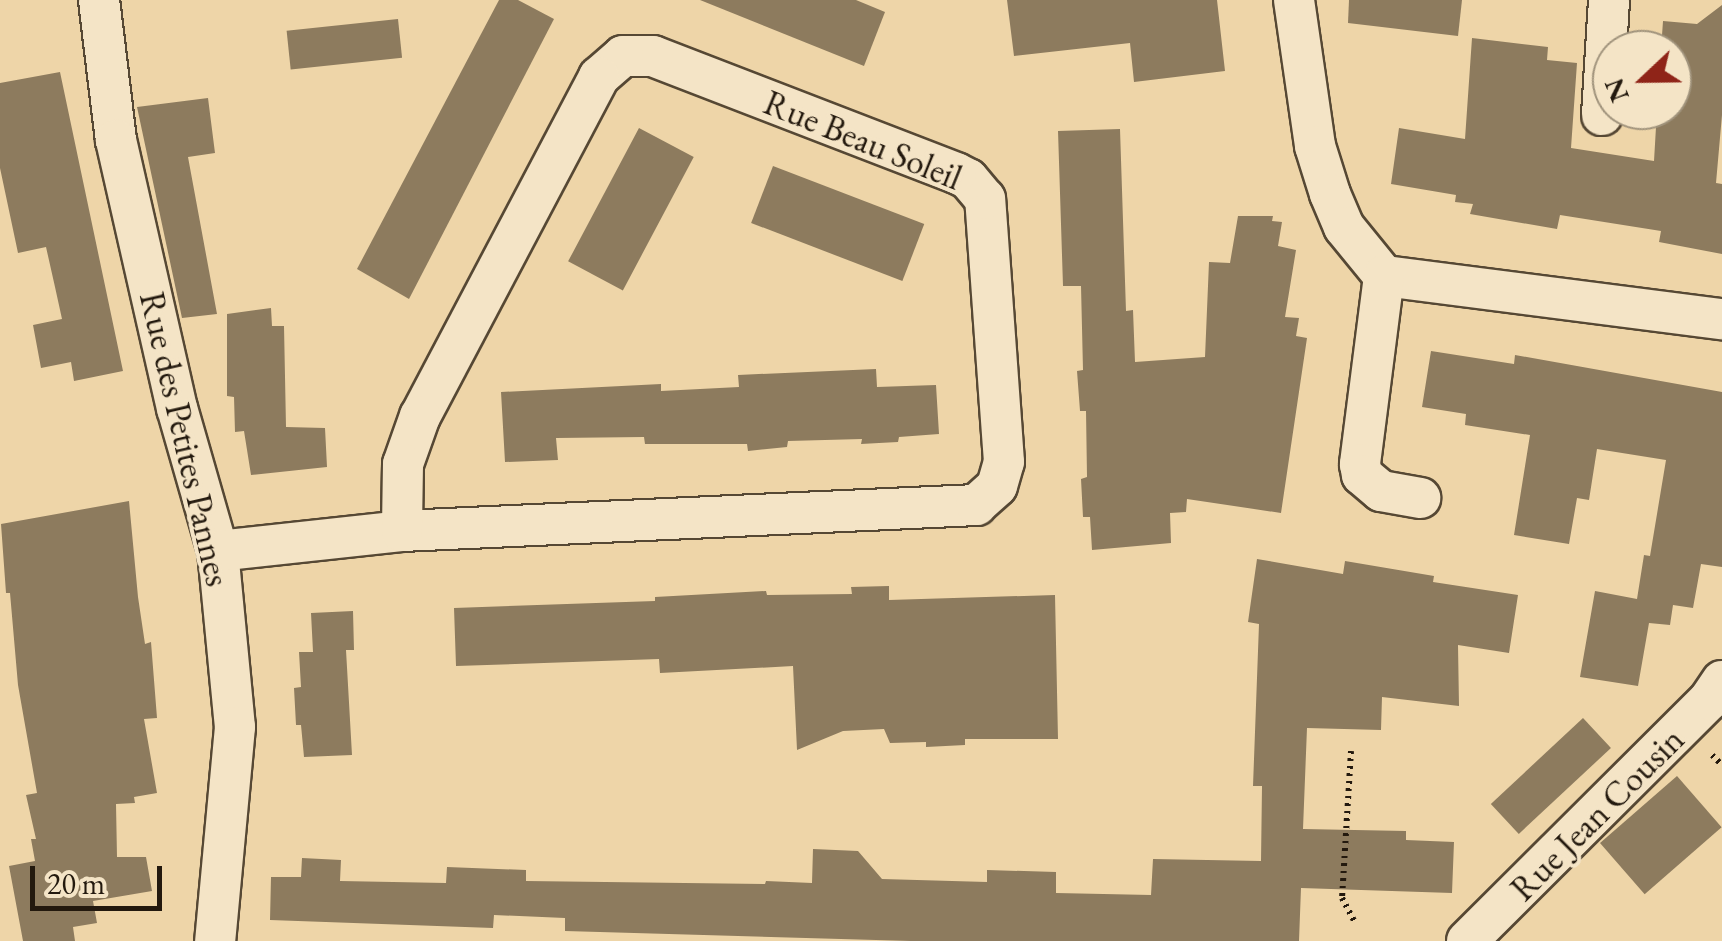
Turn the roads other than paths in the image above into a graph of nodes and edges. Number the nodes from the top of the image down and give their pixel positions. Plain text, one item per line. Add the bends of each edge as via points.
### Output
1 (99, 0) edge
2 (1294, 0) edge
3 (1609, 0) edge
4 (1607, 30) edge
5 (1384, 276) junction
6 (1722, 319) edge
7 (1420, 498) dead end
8 (402, 531) junction
9 (218, 551) junction
10 (1722, 681) edge
11 (216, 941) edge
12 (1466, 941) edge

1 - 9 street, Rue des Petites Pannes via 116,140 177,408
2 - 5 street via 1315,146 1330,194 1344,227
3 - 4 street
5 - 6 street
5 - 7 street via 1360,464 1362,475 1381,491
8 - 8 street, Rue Beau Soleil via 976,505 997,486 1004,462 985,199 956,173 654,56 623,56 599,77 420,416 403,464
8 - 9 street, Rue Beau Soleil
9 - 11 street, Rue des Petites Pannes via 235,727
10 - 12 street, Rue Jean Cousin

